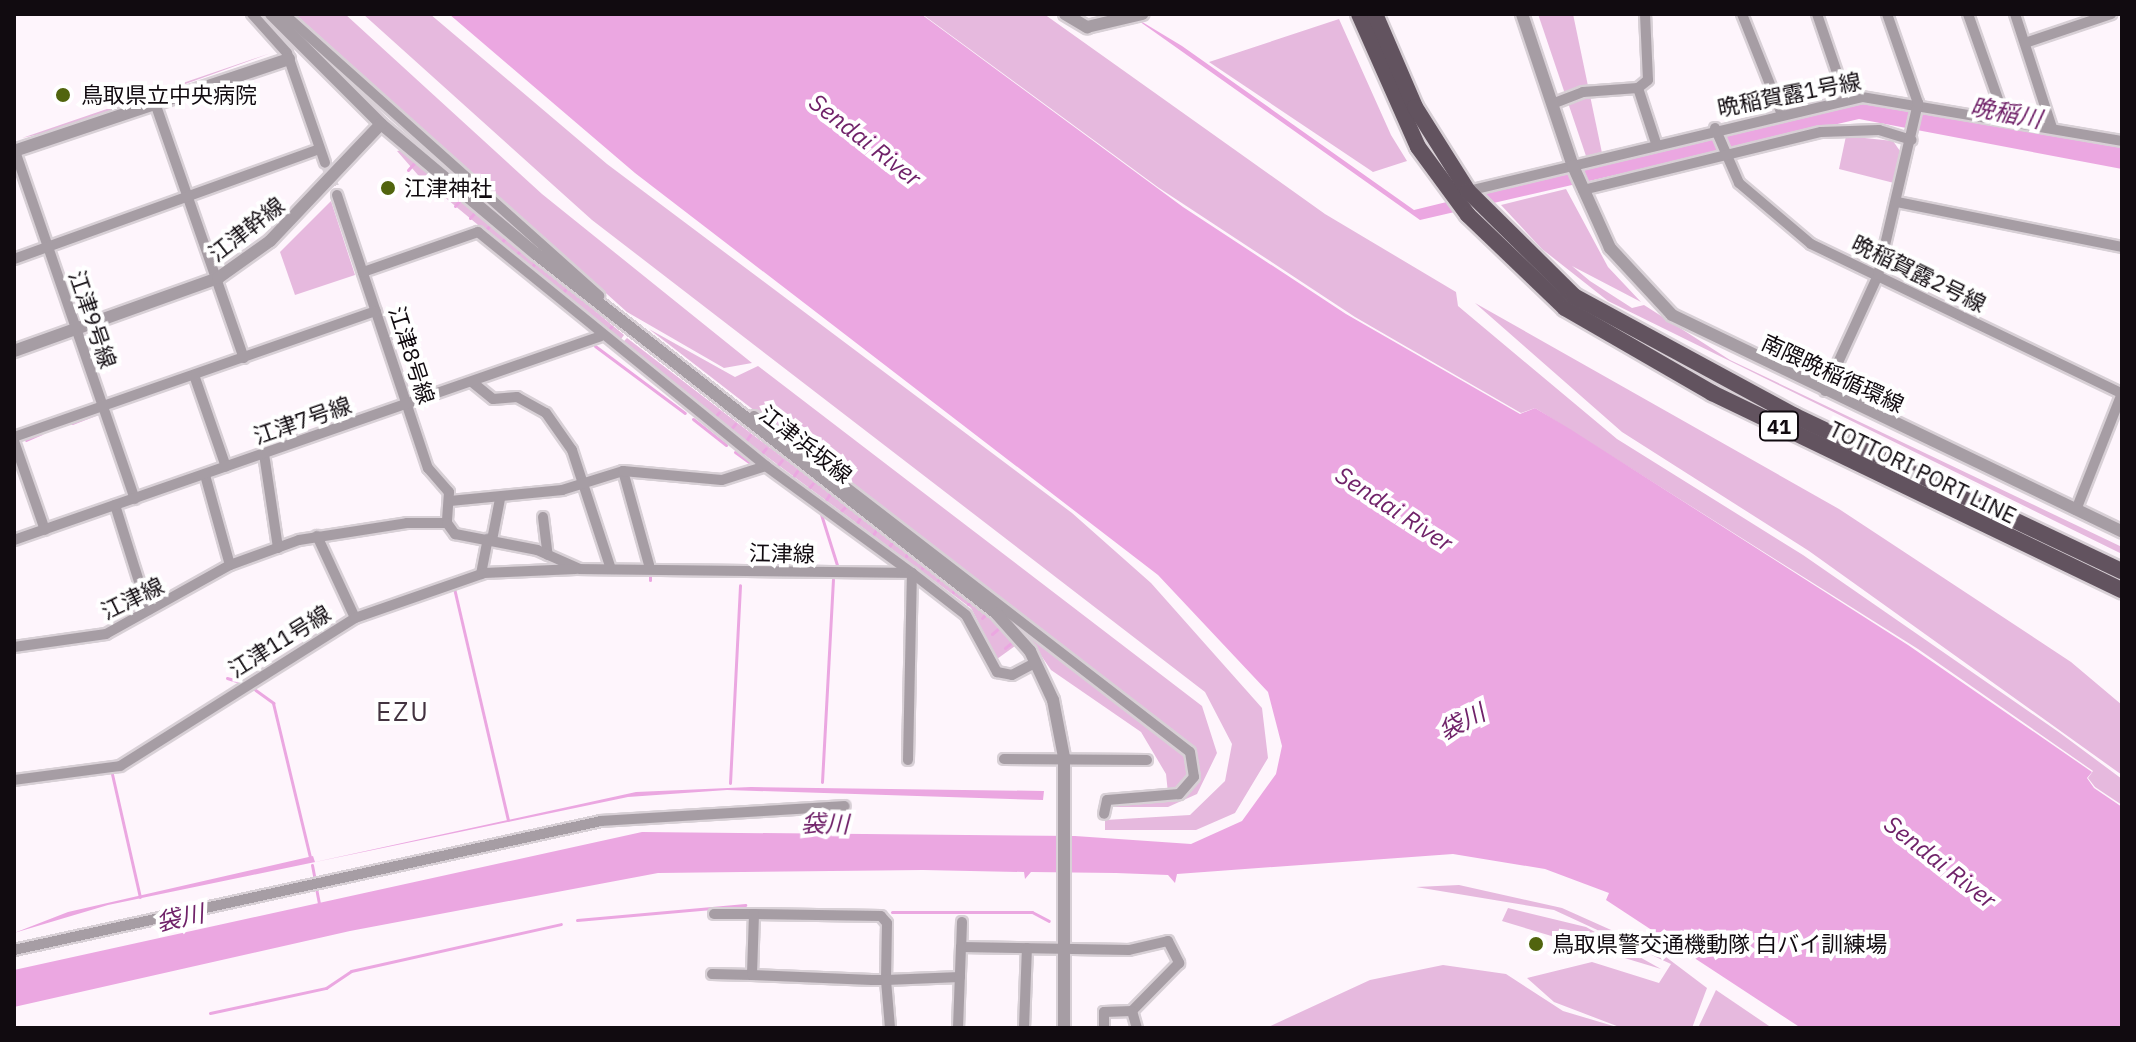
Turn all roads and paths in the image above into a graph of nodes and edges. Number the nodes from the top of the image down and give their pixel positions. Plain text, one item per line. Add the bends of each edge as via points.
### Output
1 (252, 14) edge
2 (271, 14) edge
3 (284, 14) edge
4 (1065, 14) edge
5 (1142, 14) edge
6 (1359, 14) edge
7 (1375, 14) edge
8 (1522, 14) edge
9 (1645, 14) edge
10 (1742, 14) edge
11 (1817, 14) edge
12 (1887, 14) edge
13 (1968, 14) edge
14 (2015, 14) edge
15 (2111, 14) edge
16 (2025, 43) junction
17 (289, 59) junction
18 (1638, 88) junction
19 (1846, 99) junction
20 (155, 103) junction
21 (1552, 104) junction
22 (1918, 105) junction
23 (1781, 112) junction
24 (2005, 119) junction
25 (381, 124) junction
26 (2052, 128) junction
27 (1716, 130) junction
28 (1912, 136) junction
29 (2122, 141) edge
30 (1656, 143) junction
31 (320, 149) junction
32 (14, 151) edge
33 (1722, 154) junction
34 (325, 163) tunnel mouth
35 (1573, 164) junction
36 (1582, 188) junction
37 (1464, 194) junction
38 (337, 195) tunnel mouth
39 (188, 196) junction
40 (1897, 202) junction
41 (1476, 212) junction
42 (2122, 247) edge
43 (48, 248) junction
44 (14, 259) edge
45 (363, 272) junction
46 (1878, 275) junction
47 (218, 278) junction
48 (376, 311) junction
49 (75, 331) junction
50 (601, 336) junction
51 (14, 351) edge
52 (244, 358) junction
53 (194, 375) junction
54 (472, 382) junction
55 (1825, 391) junction
56 (2122, 394) edge
57 (406, 405) junction
58 (103, 407) junction
59 (14, 439) edge
60 (264, 454) junction
61 (766, 466) junction
62 (226, 467) junction
63 (623, 471) junction
64 (205, 475) junction
65 (584, 483) junction
66 (135, 499) junction
67 (500, 499) junction
68 (450, 501) junction
69 (115, 505) junction
70 (2076, 510) junction
71 (543, 517) dead end
72 (447, 523) junction
73 (45, 530) junction
74 (2122, 532) edge
75 (317, 536) junction
76 (490, 539) junction
77 (14, 540) edge
78 (278, 548) junction
79 (548, 555) junction
80 (230, 565) junction
81 (649, 565) junction
82 (580, 569) junction
83 (611, 569) junction
84 (2122, 571) edge
85 (912, 573) junction
86 (481, 574) junction
87 (2122, 590) edge
88 (148, 610) junction
89 (355, 618) junction
90 (14, 647) edge
91 (1036, 662) junction
92 (1064, 757) junction
93 (1004, 759) dead end
94 (908, 760) dead end
95 (1147, 760) dead end
96 (14, 780) edge
97 (845, 806) dead end
98 (1104, 814) dead end
99 (714, 914) dead end
100 (754, 914) junction
101 (962, 922) dead end
102 (961, 947) junction
103 (1027, 948) junction
104 (14, 950) edge
105 (1065, 950) junction
106 (712, 974) dead end
107 (752, 975) junction
108 (960, 977) junction
109 (886, 980) junction
110 (1132, 1011) junction
111 (890, 1028) edge
112 (958, 1028) edge
113 (1024, 1028) edge
114 (1064, 1028) edge
115 (1104, 1028) edge
116 (1137, 1028) edge

1 - 17 street
2 - 25 street, 江津浜坂線
3 - 98 street via 647,336 1190,752 1194,777 1179,794 1107,800
4 - 5 street via 1087,27 1130,21
6 - 37 main road, TOTTORI PORT LINE / 41 via 1397,110
7 - 37 main road, TOTTORI PORT LINE / 41 via 1415,107
8 - 21 street
9 - 18 street via 1648,80
10 - 23 street
11 - 19 street
12 - 22 street
13 - 24 street
14 - 16 street
15 - 16 street
16 - 26 street
17 - 20 street
17 - 31 street
18 - 21 street via 1583,92
18 - 30 street
19 - 22 street, 晩稲賀露1号線
19 - 23 street, 晩稲賀露1号線
20 - 32 street
20 - 39 street
21 - 35 street
22 - 24 street, 晩稲賀露1号線
22 - 28 street
23 - 27 street, 晩稲賀露1号線
24 - 26 street, 晩稲賀露1号線
25 - 47 street, 江津幹線 via 270,241
25 - 91 street, 江津浜坂線 via 618,322 996,613
26 - 29 street, 晩稲賀露1号線
27 - 30 street, 晩稲賀露1号線
27 - 33 street
28 - 33 street via 1852,129
28 - 40 street
30 - 35 street, 晩稲賀露1号線
31 - 34 street
31 - 39 street
32 - 43 street, 江津9号線
33 - 36 street
33 - 46 street, 晩稲賀露2号線 via 1769,213 1811,244
35 - 36 street, 南隈晩稲循環線
35 - 37 street, 晩稲賀露1号線
36 - 55 street, 南隈晩稲循環線 via 1610,248 1672,315
37 - 41 main road, TOTTORI PORT LINE / 41
38 - 45 street, 江津8号線
39 - 43 street
39 - 47 street
40 - 42 street
40 - 46 street
41 - 84 main road, TOTTORI PORT LINE / 41 via 1540,269 1615,323
41 - 87 main road, TOTTORI PORT LINE / 41 via 1531,281 1612,340
43 - 44 street
43 - 49 street, 江津9号線
45 - 48 street, 江津8号線
45 - 50 street, 江津線 via 478,232
46 - 55 street
46 - 56 street, 晩稲賀露2号線
47 - 49 street, 江津幹線
47 - 52 street
48 - 52 street
48 - 57 street, 江津8号線
49 - 51 street, 江津幹線
49 - 58 street, 江津9号線
50 - 54 street, 江津7号線
50 - 61 street, 江津線
52 - 53 street
53 - 58 street
53 - 62 street
54 - 57 street, 江津7号線
54 - 65 street via 493,399 517,397 546,413
55 - 70 street, 南隈晩稲循環線
56 - 70 street
57 - 60 street, 江津7号線
57 - 68 street, 江津8号線 via 428,468
58 - 59 street
58 - 66 street, 江津9号線
59 - 73 street
60 - 62 street, 江津7号線
60 - 78 street
61 - 63 street via 722,480
61 - 85 street, 江津線
62 - 64 street, 江津7号線
63 - 65 street
63 - 81 street
64 - 66 street, 江津7号線
64 - 80 street
65 - 67 street
65 - 83 street
66 - 69 street, 江津7号線
67 - 68 street
67 - 76 street
68 - 72 street
69 - 73 street, 江津7号線
69 - 88 street
70 - 74 street, 南隈晩稲循環線
71 - 79 street
72 - 75 street, 江津線
72 - 76 street, 江津線 via 455,534
73 - 77 street, 江津7号線
75 - 78 street, 江津線
75 - 89 street
76 - 79 street, 江津線
76 - 86 street
78 - 80 street, 江津線
79 - 82 street, 江津線
80 - 88 street, 江津線
81 - 83 street, 江津線
81 - 85 street, 江津線
82 - 83 street, 江津線
82 - 86 street, 江津11号線
85 - 91 street via 966,615 997,672 1012,675
85 - 94 street
86 - 89 street, 江津11号線
88 - 90 street, 江津線 via 106,634
89 - 96 street, 江津11号線 via 120,766
91 - 92 street, 江津浜坂線 via 1053,700
92 - 93 street
92 - 95 street
92 - 105 street, 江津浜坂線
97 - 104 street via 601,821
99 - 100 street
100 - 107 street
100 - 109 street via 881,916 887,923
101 - 102 street
102 - 103 street
102 - 108 street
103 - 105 street
103 - 113 street
105 - 110 street via 1129,950 1168,941 1179,963
105 - 114 street, 江津浜坂線
106 - 107 street
107 - 109 street
108 - 109 street
108 - 112 street
109 - 111 street
110 - 115 street via 1104,1012
110 - 116 street

